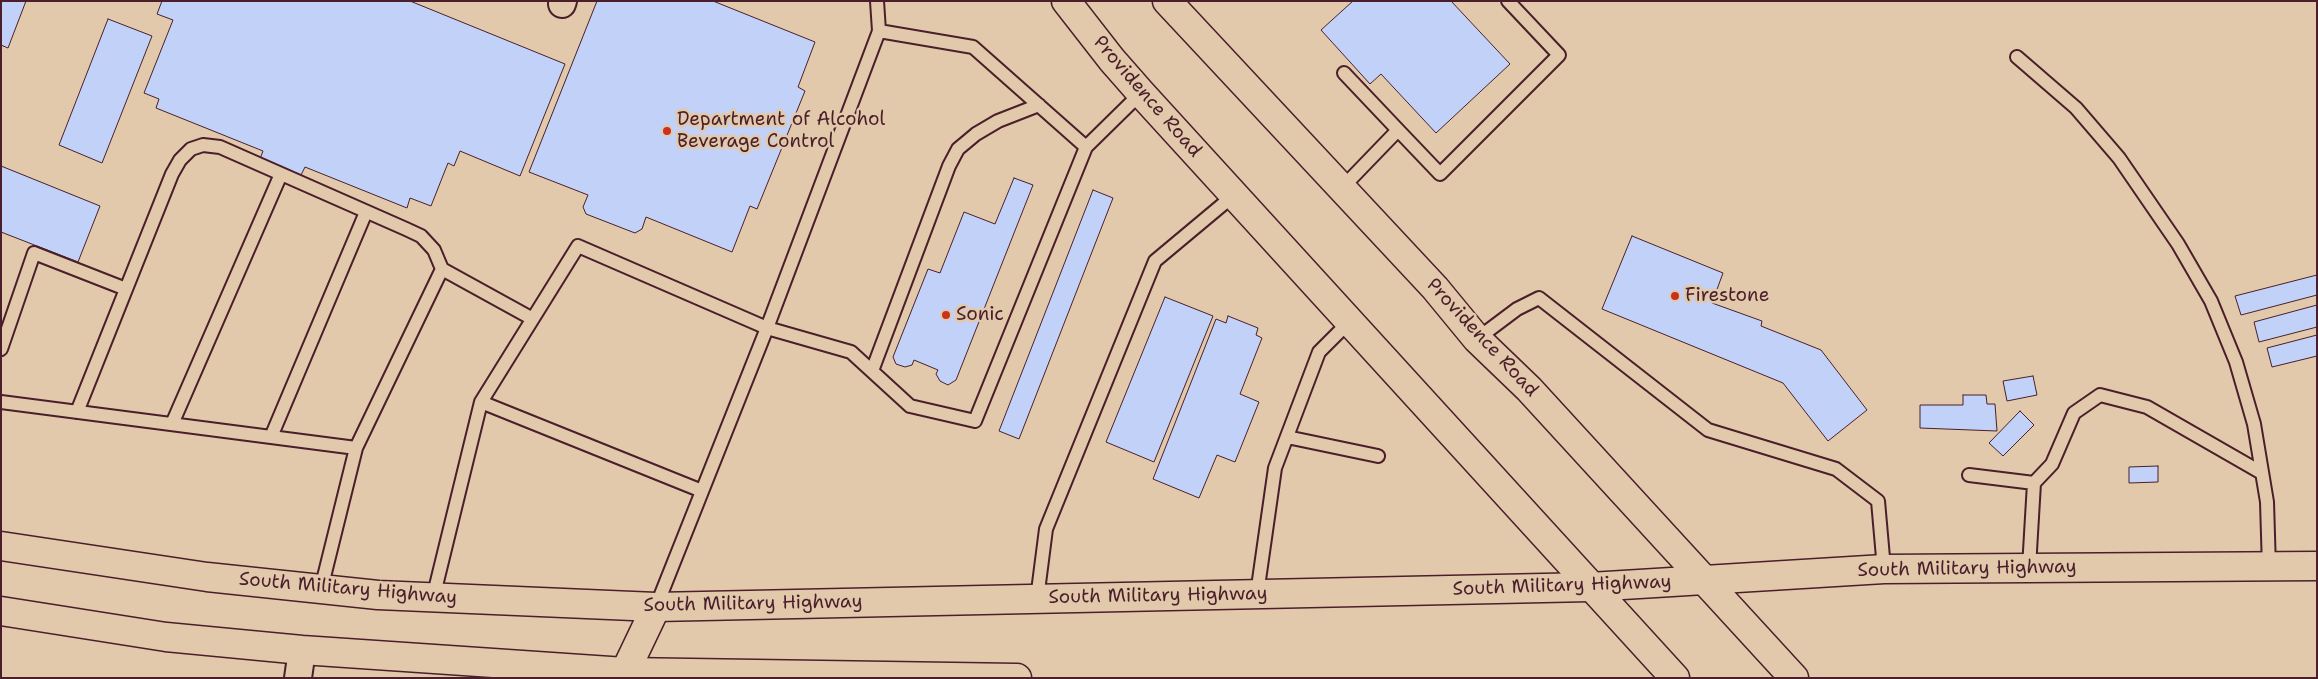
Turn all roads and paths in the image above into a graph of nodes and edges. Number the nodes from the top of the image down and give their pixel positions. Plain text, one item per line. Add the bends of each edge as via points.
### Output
1 (1066, 1) edge
2 (1167, 1) edge
3 (1508, 1) edge
4 (874, 3) edge
5 (879, 31) junction
6 (2017, 57) dead end
7 (1344, 73) dead end
8 (1142, 93) junction
9 (1039, 105) junction
10 (1398, 130) junction
11 (1086, 147) junction
12 (281, 174) junction
13 (1342, 188) junction
14 (1234, 195) junction
15 (366, 212) junction
16 (442, 269) junction
17 (126, 289) junction
18 (531, 318) junction
19 (1350, 321) junction
20 (767, 328) junction
21 (1478, 339) junction
22 (1, 349) edge
23 (872, 371) junction
24 (1, 402) edge
25 (481, 402) junction
26 (77, 412) junction
27 (172, 424) junction
28 (271, 437) junction
29 (1287, 437) junction
30 (356, 448) junction
31 (1378, 456) dead end
32 (2262, 473) junction
33 (1969, 475) dead end
34 (2034, 483) junction
35 (702, 491) junction
36 (1, 546) edge
37 (2317, 566) edge
38 (2029, 568) junction
39 (2269, 568) junction
40 (1884, 569) junction
41 (1706, 580) junction
42 (1590, 587) junction
43 (321, 589) junction
44 (1257, 594) junction
45 (433, 598) junction
46 (1037, 599) junction
47 (656, 607) junction
48 (1, 612) edge
49 (302, 650) junction
50 (471, 670) edge
51 (625, 675) edge
52 (298, 678) edge
53 (1017, 678) edge
54 (1675, 678) edge
55 (1794, 678) edge

1 - 8 main road, Providence Road
2 - 13 main road, Providence Road
3 - 10 lane via 1559,56 1440,174
4 - 5 lane
5 - 9 lane via 973,48
5 - 20 lane
6 - 32 lane via 2076,108 2120,158 2178,244 2211,301 2236,362 2254,424
7 - 10 lane
8 - 11 lane
8 - 14 main road, Providence Road
9 - 11 lane
9 - 23 lane via 998,121 958,149
10 - 13 lane
11 - 23 lane via 975,421 910,406
12 - 15 lane
12 - 17 lane via 220,147 203,145 191,149 172,174
12 - 27 lane
13 - 21 main road, Providence Road
14 - 19 main road, Providence Road
14 - 46 lane via 1154,261 1046,529
15 - 16 lane via 420,236 434,250
15 - 28 lane
16 - 18 lane
16 - 30 lane
17 - 22 lane via 34,252
17 - 26 lane
18 - 20 lane via 578,246
18 - 25 lane
19 - 29 lane via 1319,352
19 - 42 main road, Providence Road
20 - 23 lane via 851,352
20 - 35 lane
21 - 40 lane via 1517,309 1539,298 1708,430 1836,469 1878,501
21 - 41 main road, Providence Road via 1529,389
24 - 26 lane
25 - 35 lane
25 - 45 lane
26 - 27 lane
27 - 28 lane
28 - 30 lane
29 - 31 lane
29 - 44 lane via 1275,468
30 - 43 lane
32 - 34 lane via 2147,408 2100,395 2074,413 2052,464
32 - 39 lane via 2267,502
33 - 34 lane
34 - 38 lane
35 - 47 lane
36 - 43 main road, South Military Highway via 207,577
37 - 39 main road, South Military Highway
38 - 39 main road, South Military Highway
38 - 40 main road, South Military Highway
40 - 41 main road, South Military Highway
41 - 42 main road, South Military Highway
41 - 55 main road, Providence Road
42 - 44 main road, South Military Highway
42 - 54 main road, Providence Road
43 - 45 main road, South Military Highway
44 - 46 main road, South Military Highway
45 - 47 main road, South Military Highway
46 - 47 main road, South Military Highway
47 - 51 main road
48 - 49 main road via 166,637
49 - 50 main road
49 - 52 street
50 - 51 main road
51 - 53 main road

